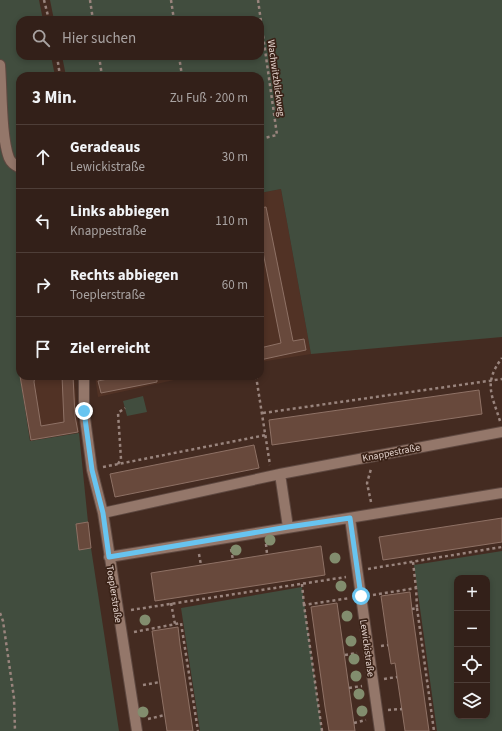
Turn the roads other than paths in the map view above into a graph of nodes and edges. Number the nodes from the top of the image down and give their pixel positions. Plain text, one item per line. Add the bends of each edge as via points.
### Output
1 (0, 65) edge
2 (16, 166) edge
3 (84, 380) edge
4 (502, 432) edge
5 (276, 474) junction
6 (502, 493) edge
7 (103, 513) junction
8 (350, 518) junction
9 (288, 527) junction
10 (109, 557) junction
11 (137, 731) edge
12 (380, 731) edge

1 - 2 street via 6,143 9,159
3 - 7 street, Toeplerstraße via 84,411 92,470
4 - 5 street, Knappestraße
5 - 7 street, Knappestraße
5 - 9 street
6 - 8 street
7 - 10 street, Toeplerstraße
8 - 9 street
8 - 12 street, Lewickistraße
9 - 10 street
10 - 11 street, Toeplerstraße

